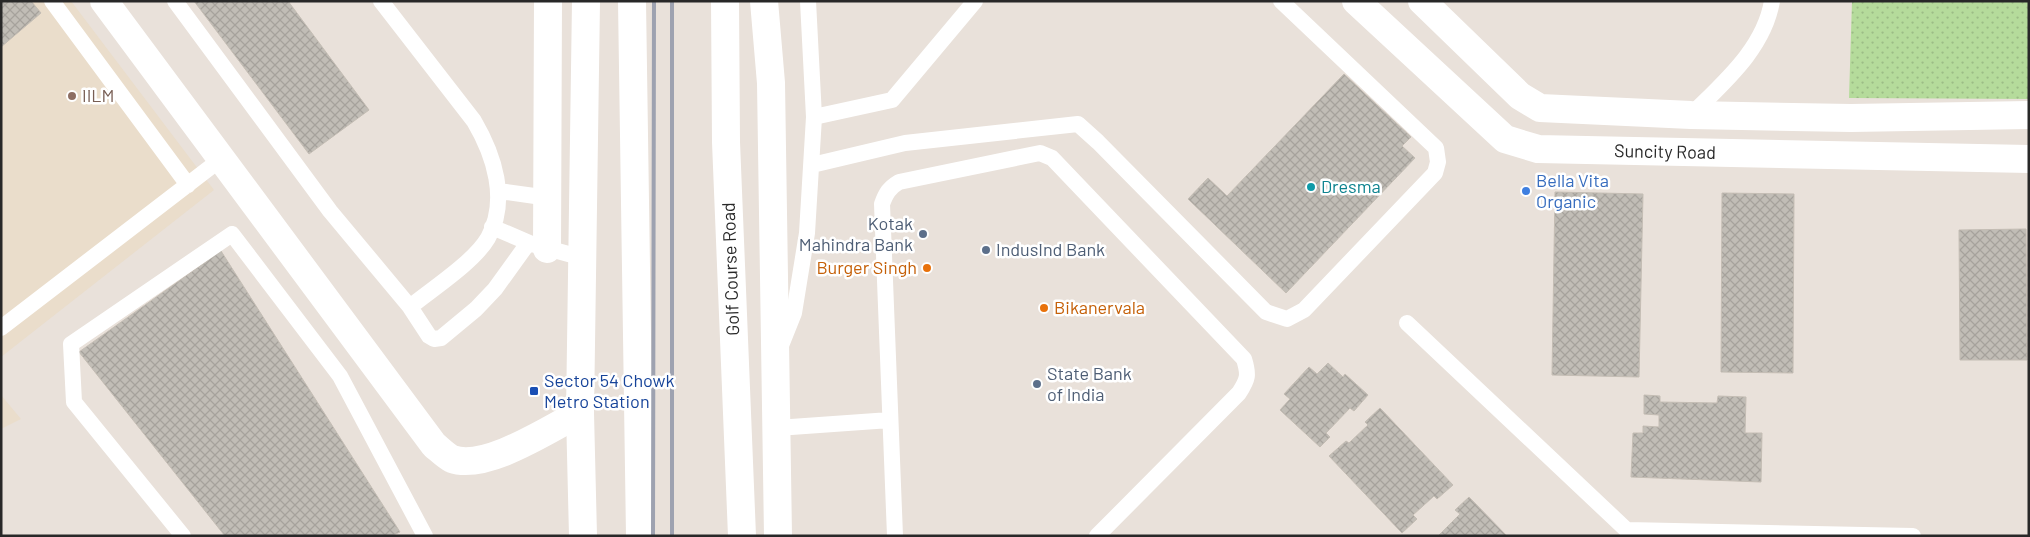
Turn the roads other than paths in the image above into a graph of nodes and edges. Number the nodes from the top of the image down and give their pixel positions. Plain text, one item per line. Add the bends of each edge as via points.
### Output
1 (52, 1) edge
2 (104, 1) edge
3 (174, 1) edge
4 (381, 1) edge
5 (548, 1) edge
6 (586, 1) edge
7 (632, 1) edge
8 (724, 1) edge
9 (764, 1) edge
10 (808, 1) edge
11 (975, 1) edge
12 (1281, 1) edge
13 (1356, 1) edge
14 (1422, 1) edge
15 (1772, 1) edge
16 (1691, 115) junction
17 (2029, 115) edge
18 (814, 117) junction
19 (221, 159) junction
20 (2029, 159) edge
21 (812, 165) junction
22 (188, 185) junction
23 (499, 191) junction
24 (549, 198) junction
25 (492, 228) junction
26 (540, 246) junction
27 (583, 258) junction
28 (410, 307) junction
29 (1408, 324) dead end
30 (1, 328) edge
31 (775, 362) junction
32 (580, 413) junction
33 (890, 420) junction
34 (777, 428) junction
35 (1630, 533) edge
36 (183, 536) edge
37 (425, 536) edge
38 (583, 536) edge
39 (640, 536) edge
40 (742, 536) edge
41 (778, 536) edge
42 (895, 536) edge
43 (1097, 536) edge
44 (1913, 536) edge

1 - 22 lane
2 - 19 street
3 - 28 lane via 330,211
4 - 23 lane via 474,120 485,140
5 - 24 street
6 - 27 street
7 - 39 street
8 - 40 street, Golf Course Road via 726,142
9 - 31 street via 771,83
10 - 18 lane
11 - 18 lane via 892,100
12 - 21 lane via 1436,148 1438,162 1435,173 1304,310 1287,319 1266,312 1078,124 904,143
13 - 20 street, Suncity Road via 1505,139 1538,149
14 - 16 street via 1520,96 1540,108
15 - 16 lane via 1758,41
16 - 17 street via 1851,118
18 - 21 lane
19 - 22 lane
19 - 32 street via 434,445 450,458 462,461 489,459
21 - 31 lane via 807,233 794,313
22 - 30 lane
23 - 24 lane
23 - 25 lane
24 - 26 street
25 - 26 lane
25 - 28 lane via 488,238 465,263
26 - 27 lane
26 - 28 lane via 523,249 495,290 441,338 429,336
27 - 32 street
29 - 35 lane
31 - 34 street
32 - 38 street
33 - 34 lane
33 - 42 lane
33 - 43 lane via 882,204 886,193 898,182 1045,154 1244,360 1248,372 1239,392
34 - 41 street
35 - 44 lane
36 - 37 lane via 74,402 71,344 232,234 340,376

